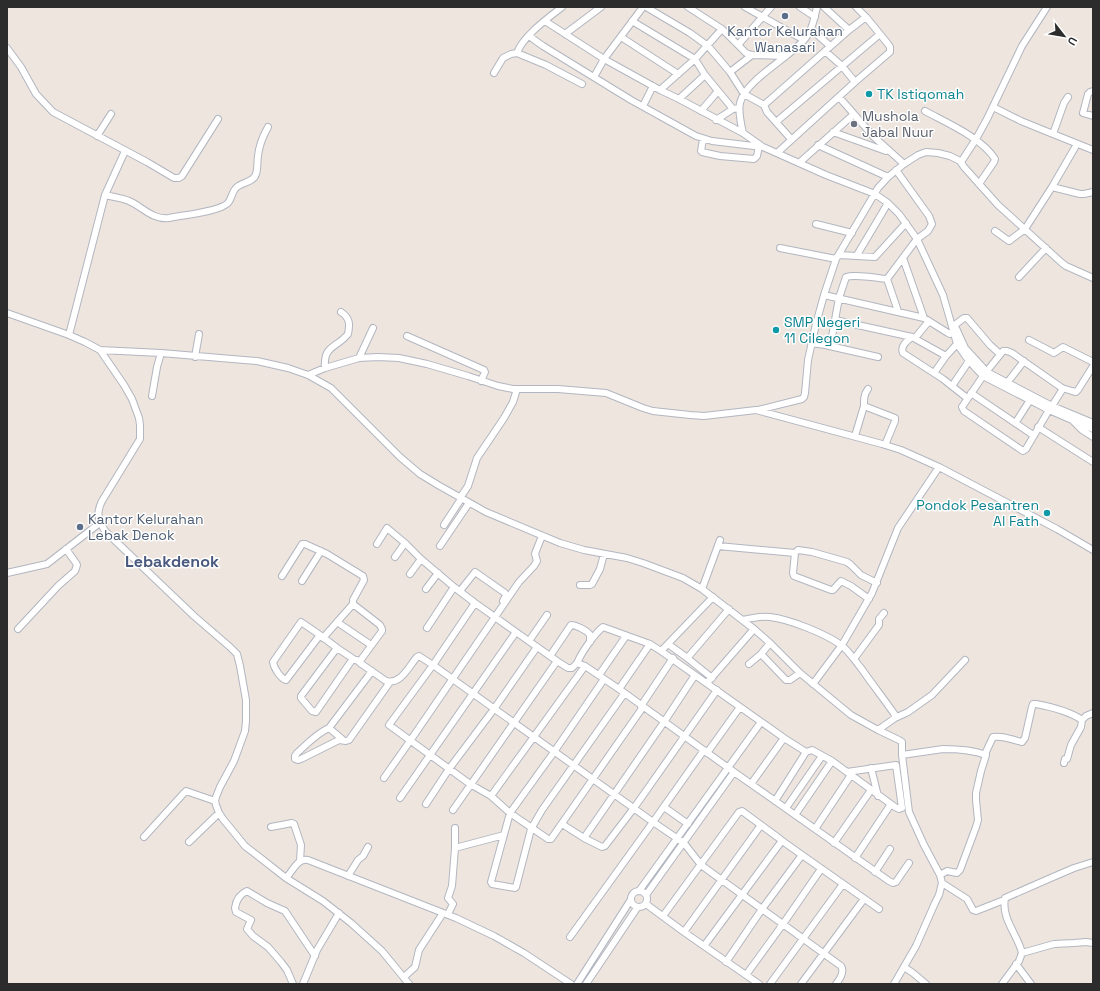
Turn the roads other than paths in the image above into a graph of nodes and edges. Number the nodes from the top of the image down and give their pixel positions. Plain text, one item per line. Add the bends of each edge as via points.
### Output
1 (562, 7) edge
2 (601, 7) edge
3 (645, 7) edge
4 (688, 7) edge
5 (745, 7) edge
6 (771, 7) edge
7 (800, 7) edge
8 (817, 7) edge
9 (824, 7) edge
10 (856, 7) edge
11 (1047, 7) edge
12 (815, 16) junction
13 (762, 17) junction
14 (866, 17) junction
15 (545, 21) junction
16 (632, 21) junction
17 (811, 29) junction
18 (722, 30) junction
19 (849, 30) junction
20 (565, 34) junction
21 (880, 34) junction
22 (529, 36) junction
23 (620, 37) junction
24 (804, 40) junction
25 (738, 45) junction
26 (708, 46) junction
27 (830, 46) junction
28 (7, 48) edge
29 (825, 51) junction
30 (517, 54) junction
31 (752, 55) junction
32 (786, 56) junction
33 (604, 59) junction
34 (695, 59) junction
35 (842, 66) junction
36 (730, 72) junction
37 (494, 74) dead end
38 (678, 74) junction
39 (705, 75) junction
40 (594, 77) junction
41 (855, 82) junction
42 (582, 84) dead end
43 (653, 86) junction
44 (660, 90) junction
45 (718, 91) junction
46 (1093, 91) edge
47 (744, 94) junction
48 (839, 97) junction
49 (1068, 97) dead end
50 (679, 100) junction
51 (764, 105) junction
52 (643, 106) junction
53 (993, 106) junction
54 (736, 109) junction
55 (701, 111) junction
56 (925, 111) dead end
57 (111, 114) dead end
58 (854, 114) junction
59 (1093, 116) edge
60 (218, 119) dead end
61 (716, 120) junction
62 (776, 122) junction
63 (268, 127) dead end
64 (833, 132) junction
65 (743, 133) junction
66 (1053, 134) junction
67 (97, 136) junction
68 (703, 139) junction
69 (791, 139) junction
70 (976, 139) junction
71 (1077, 144) junction
72 (818, 145) junction
73 (761, 147) junction
74 (1093, 150) edge
75 (125, 152) junction
76 (890, 152) junction
77 (777, 153) junction
78 (961, 162) junction
79 (799, 163) junction
80 (904, 164) junction
81 (896, 170) junction
82 (888, 177) junction
83 (979, 184) junction
84 (1052, 187) junction
85 (1093, 192) edge
86 (875, 194) junction
87 (105, 195) junction
88 (888, 203) junction
89 (906, 223) junction
90 (816, 224) dead end
91 (1025, 229) junction
92 (995, 232) dead end
93 (852, 233) junction
94 (917, 239) junction
95 (780, 248) dead end
96 (1046, 248) junction
97 (857, 255) junction
98 (838, 257) junction
99 (903, 258) junction
100 (1019, 277) dead end
101 (1093, 278) edge
102 (887, 279) junction
103 (824, 295) junction
104 (839, 298) junction
105 (898, 311) junction
106 (341, 312) dead end
107 (7, 313) edge
108 (927, 319) junction
109 (835, 320) junction
110 (373, 328) dead end
111 (953, 328) junction
112 (199, 334) dead end
113 (69, 335) junction
114 (407, 336) dead end
115 (914, 337) junction
116 (1029, 340) dead end
117 (812, 343) junction
118 (825, 344) junction
119 (957, 344) junction
120 (100, 350) junction
121 (161, 353) junction
122 (1000, 354) junction
123 (195, 356) junction
124 (946, 356) junction
125 (878, 357) dead end
126 (359, 358) junction
127 (969, 361) junction
128 (1024, 361) junction
129 (1093, 362) edge
130 (1093, 366) edge
131 (325, 368) junction
132 (934, 374) junction
133 (985, 374) junction
134 (308, 375) junction
135 (481, 381) junction
136 (1007, 383) junction
137 (952, 386) junction
138 (1062, 388) junction
139 (517, 389) junction
140 (868, 389) dead end
141 (1024, 394) junction
142 (152, 396) dead end
143 (969, 396) junction
144 (1030, 400) junction
145 (864, 406) junction
146 (1051, 408) junction
147 (756, 410) junction
148 (1073, 420) junction
149 (1016, 422) junction
150 (1093, 423) edge
151 (1038, 427) junction
152 (1093, 428) edge
153 (1033, 435) junction
154 (855, 436) junction
155 (1093, 437) edge
156 (885, 445) junction
157 (1093, 462) edge
158 (939, 467) junction
159 (461, 498) junction
160 (469, 503) junction
161 (100, 522) junction
162 (444, 525) dead end
163 (542, 536) junction
164 (405, 543) junction
165 (377, 544) dead end
166 (440, 546) dead end
167 (66, 550) junction
168 (321, 550) junction
169 (1093, 550) edge
170 (795, 553) junction
171 (604, 554) junction
172 (395, 557) dead end
173 (421, 560) junction
174 (7, 573) edge
175 (438, 573) junction
176 (410, 574) dead end
177 (282, 576) dead end
178 (302, 581) dead end
179 (877, 583) junction
180 (580, 585) dead end
181 (454, 587) junction
182 (702, 589) junction
183 (426, 590) dead end
184 (460, 591) junction
185 (713, 597) junction
186 (869, 599) junction
187 (475, 603) junction
188 (353, 604) junction
189 (729, 609) junction
190 (884, 613) dead end
191 (547, 615) dead end
192 (494, 617) junction
193 (743, 620) junction
194 (337, 622) junction
195 (426, 628) dead end
196 (18, 629) dead end
197 (754, 629) junction
198 (516, 632) junction
199 (322, 636) junction
200 (626, 636) junction
201 (529, 641) junction
202 (590, 642) junction
203 (770, 643) junction
204 (650, 644) junction
205 (668, 644) junction
206 (371, 645) junction
207 (842, 645) junction
208 (537, 647) junction
209 (337, 648) junction
210 (661, 651) junction
211 (761, 654) junction
212 (550, 656) junction
213 (686, 657) junction
214 (672, 658) junction
215 (854, 659) junction
216 (965, 660) dead end
217 (357, 661) junction
218 (556, 661) junction
219 (577, 663) junction
220 (749, 664) dead end
221 (433, 665) junction
222 (585, 666) junction
223 (372, 671) junction
224 (800, 673) junction
225 (695, 674) junction
226 (601, 677) junction
227 (712, 678) junction
228 (453, 680) junction
229 (390, 682) junction
230 (707, 683) junction
231 (813, 684) junction
232 (619, 689) junction
233 (717, 690) junction
234 (474, 694) junction
235 (624, 694) junction
236 (642, 707) junction
237 (740, 707) junction
238 (494, 709) junction
239 (1093, 713) edge
240 (895, 718) junction
241 (1082, 720) junction
242 (513, 722) junction
243 (664, 722) junction
244 (761, 722) junction
245 (329, 728) junction
246 (878, 730) junction
247 (534, 737) junction
248 (684, 737) junction
249 (784, 738) junction
250 (342, 740) junction
251 (410, 741) junction
252 (705, 751) junction
253 (554, 752) junction
254 (806, 752) junction
255 (902, 754) junction
256 (985, 754) junction
257 (430, 755) junction
258 (822, 756) junction
259 (832, 761) junction
260 (1064, 763) dead end
261 (574, 765) junction
262 (728, 768) junction
263 (872, 768) junction
264 (450, 769) junction
265 (734, 772) junction
266 (849, 774) junction
267 (384, 778) dead end
268 (594, 780) junction
269 (470, 784) junction
270 (751, 784) junction
271 (871, 790) junction
272 (614, 794) junction
273 (491, 796) junction
274 (878, 796) junction
275 (400, 798) dead end
276 (215, 801) junction
277 (775, 801) junction
278 (426, 804) dead end
279 (890, 804) junction
280 (664, 807) junction
281 (634, 808) junction
282 (786, 808) junction
283 (453, 810) dead end
284 (219, 813) junction
285 (510, 813) junction
286 (795, 815) junction
287 (653, 822) junction
288 (562, 824) junction
289 (688, 824) junction
290 (761, 825) junction
291 (271, 827) dead end
292 (455, 828) dead end
293 (531, 828) junction
294 (815, 829) junction
295 (504, 835) junction
296 (144, 837) dead end
297 (584, 838) junction
298 (677, 838) junction
299 (781, 840) junction
300 (189, 842) dead end
301 (684, 843) junction
302 (834, 843) junction
303 (368, 847) dead end
304 (455, 848) junction
305 (890, 849) dead end
306 (802, 855) junction
307 (855, 858) junction
308 (300, 861) junction
309 (1093, 862) edge
310 (909, 863) dead end
311 (701, 865) junction
312 (821, 869) junction
313 (875, 872) junction
314 (940, 875) junction
315 (348, 876) junction
316 (286, 878) junction
317 (721, 881) junction
318 (942, 883) junction
319 (843, 884) junction
320 (639, 891) junction
321 (646, 895) junction
322 (742, 895) junction
323 (864, 899) junction
324 (1004, 900) junction
325 (630, 901) junction
326 (646, 904) junction
327 (636, 908) junction
328 (762, 910) junction
329 (879, 910) dead end
330 (339, 913) junction
331 (445, 913) junction
332 (663, 916) junction
333 (783, 924) junction
334 (684, 932) junction
335 (570, 937) dead end
336 (803, 938) junction
337 (1093, 943) edge
338 (704, 946) junction
339 (1022, 953) junction
340 (824, 954) junction
341 (314, 956) junction
342 (726, 962) junction
343 (1016, 964) junction
344 (904, 967) junction
345 (308, 972) junction
346 (746, 975) junction
347 (404, 977) junction
348 (293, 984) edge
349 (303, 984) edge
350 (309, 984) edge
351 (409, 984) edge
352 (570, 984) edge
353 (577, 984) edge
354 (586, 984) edge
355 (759, 984) edge
356 (770, 984) edge
357 (801, 984) edge
358 (836, 984) edge
359 (894, 984) edge
360 (926, 984) edge
361 (1002, 984) edge
362 (1031, 984) edge

1 - 15 street
2 - 20 street
3 - 16 street
3 - 26 street
4 - 18 street
5 - 13 street
6 - 13 street
7 - 12 street
8 - 12 street
9 - 19 street
10 - 14 street
11 - 53 street via 1022,46
12 - 17 street
13 - 24 street
13 - 25 street
14 - 19 street
14 - 21 street
15 - 20 street
15 - 22 street
16 - 23 street
16 - 34 street
17 - 24 street
17 - 27 street
18 - 25 street
18 - 26 street
19 - 27 street
20 - 33 street
21 - 35 street
21 - 41 street via 889,45 890,52
22 - 30 street
22 - 40 street
23 - 33 street
23 - 38 street
24 - 32 street
25 - 31 street
26 - 34 street
26 - 36 street
27 - 29 street
28 - 67 street via 36,94 48,107
29 - 35 street
29 - 51 street
30 - 37 street via 503,58
30 - 42 street via 546,65
31 - 32 street
31 - 36 street
32 - 47 street via 761,75
33 - 40 street
33 - 43 street
34 - 38 street
34 - 39 street
35 - 41 street
35 - 62 street
36 - 47 street
38 - 44 street
39 - 45 street
39 - 50 street
40 - 52 street
41 - 48 street
43 - 44 street
43 - 52 street
44 - 50 street
45 - 54 street
45 - 55 street
46 - 59 street via 1088,94 1083,113
47 - 51 street
47 - 54 street
48 - 58 street
48 - 69 street
49 - 66 street
50 - 55 street
51 - 62 street
52 - 68 street
53 - 66 street
53 - 70 street
54 - 61 street
54 - 65 street
55 - 61 street
56 - 70 street
57 - 67 street
58 - 64 street
58 - 76 street
60 - 75 street via 179,178 171,177
61 - 65 street
62 - 69 street
63 - 87 street via 260,144 256,176 235,188 229,201 222,208 160,218 129,200
64 - 72 street
64 - 76 street
65 - 73 street
66 - 71 street
67 - 75 street
68 - 73 street
68 - 73 street via 702,152 720,156 754,159
69 - 77 street
70 - 78 street
70 - 83 street via 995,159
71 - 74 street
71 - 84 street
72 - 79 street
72 - 82 street
73 - 77 street
75 - 87 street
76 - 80 street
77 - 79 street
78 - 80 street via 950,156 930,152 918,155
78 - 83 street
79 - 86 street
80 - 81 street
81 - 82 street
81 - 94 street via 932,222 928,231
82 - 86 street
83 - 91 street
84 - 85 street via 1080,194
84 - 91 street
86 - 88 street
86 - 93 street
87 - 113 street
88 - 89 street
88 - 97 street
89 - 94 street
89 - 97 street via 877,256
90 - 93 street
91 - 92 street via 1009,242
91 - 96 street
93 - 98 street
94 - 99 street
94 - 111 street via 943,295
95 - 98 street
96 - 100 street
96 - 101 street via 1066,266
97 - 98 street
98 - 103 street
99 - 102 street
99 - 108 street
102 - 104 street via 848,276
102 - 105 street
103 - 104 street
103 - 117 street
104 - 105 street
104 - 109 street
105 - 108 street
106 - 131 street via 350,323 348,334 330,348 325,358
107 - 113 street
108 - 111 street via 948,333 951,333
108 - 115 street
109 - 115 street
109 - 118 street via 831,341
110 - 126 street
111 - 119 street
111 - 122 street via 967,318
111 - 133 street
112 - 123 street
113 - 120 street
114 - 135 street via 484,370
115 - 124 street
115 - 132 street via 902,347 902,352
116 - 129 street via 1054,353 1064,347
117 - 118 street
117 - 147 street via 803,398
118 - 125 street
119 - 124 street
119 - 127 street
120 - 121 street
120 - 161 street via 132,399 141,431 140,439 100,505
121 - 123 street
121 - 142 street
122 - 128 street via 1007,351
122 - 133 street
123 - 134 street via 257,362
124 - 132 street
126 - 131 street
126 - 135 street via 399,358
127 - 133 street
127 - 137 street
128 - 136 street
128 - 138 street
130 - 138 street via 1077,391
131 - 134 street
132 - 137 street
133 - 136 street
133 - 141 street
133 - 143 street
134 - 159 street via 331,388 409,465
135 - 139 street
136 - 141 street
137 - 143 street
138 - 146 street
139 - 147 street via 595,392 653,411 690,415 704,416
139 - 159 street via 504,418 477,458
140 - 145 street via 864,395
141 - 144 street
141 - 146 street
143 - 149 street
143 - 153 street via 963,410 1020,450 1025,450
144 - 146 street
144 - 149 street
145 - 154 street
145 - 156 street via 895,418
146 - 148 street
146 - 150 street
146 - 151 street
147 - 154 street
148 - 152 street
148 - 155 street
149 - 153 street
151 - 153 street
151 - 157 street
154 - 156 street
156 - 158 street
158 - 169 street
158 - 179 street via 898,528
159 - 160 street
159 - 162 street
160 - 163 street
160 - 166 street
161 - 167 street
161 - 276 street via 105,531 237,654 246,700 245,731
163 - 171 street
163 - 192 street via 535,554 536,564
164 - 165 street via 387,528
164 - 172 street
164 - 173 street
167 - 174 street via 47,564
167 - 196 street via 76,563 75,571
168 - 177 street via 302,544
168 - 178 street
168 - 188 street via 364,577
170 - 179 street via 800,550 842,560 861,575
170 - 182 street via 719,543
170 - 186 street via 794,576 831,590 842,581
171 - 180 street via 592,584
171 - 182 street via 643,562 683,578
173 - 175 street
173 - 176 street
175 - 181 street
175 - 183 street
179 - 186 street
181 - 184 street
181 - 195 street
182 - 185 street
184 - 187 street
184 - 192 street via 475,572 505,593 506,597
185 - 189 street
185 - 205 street
186 - 207 street
187 - 192 street
187 - 221 street
188 - 194 street
188 - 206 street via 382,627 382,631
189 - 193 street
189 - 213 street
190 - 215 street via 879,619 879,625
191 - 201 street
192 - 198 street
192 - 228 street
193 - 197 street
193 - 207 street via 760,617 780,619 814,631
194 - 199 street
194 - 206 street
197 - 203 street
197 - 227 street
198 - 201 street
198 - 234 street
199 - 199 street via 301,622 273,662 282,678 286,680
199 - 209 street
200 - 202 street via 603,628
200 - 204 street
200 - 226 street
201 - 208 street
202 - 212 street via 588,633 576,625 571,625
202 - 219 street
203 - 211 street
203 - 224 street
204 - 210 street
204 - 232 street
205 - 210 street
205 - 213 street
206 - 217 street
207 - 215 street
207 - 231 street
208 - 212 street
208 - 238 street
209 - 217 street
209 - 217 street via 301,696 312,711 316,712 352,660
210 - 214 street
211 - 220 street
211 - 224 street via 786,680
212 - 218 street
213 - 227 street
214 - 225 street
214 - 236 street
215 - 240 street
216 - 240 street via 932,695
217 - 223 street
218 - 219 street via 568,668
218 - 242 street
219 - 222 street
221 - 228 street
221 - 229 street via 416,656 400,679
221 - 251 street via 389,724
222 - 226 street
222 - 247 street
223 - 229 street
223 - 245 street
224 - 231 street
225 - 230 street
225 - 243 street
226 - 232 street
226 - 253 street
227 - 230 street
228 - 234 street
228 - 251 street
229 - 250 street via 349,740
230 - 233 street
231 - 246 street via 851,714
232 - 235 street
233 - 237 street
233 - 248 street
234 - 238 street
234 - 257 street
235 - 236 street
235 - 261 street
236 - 243 street
236 - 268 street
237 - 244 street
237 - 252 street
238 - 242 street
238 - 264 street
239 - 241 street
240 - 246 street
241 - 256 street via 1071,714 1034,704 1024,740 1022,742 995,737
241 - 260 street
242 - 247 street
242 - 269 street
243 - 248 street
243 - 272 street
244 - 249 street
244 - 262 street
245 - 250 street
245 - 250 street via 313,738 295,758 301,759
246 - 255 street via 902,742
247 - 253 street
247 - 273 street
248 - 252 street
248 - 281 street
249 - 254 street
249 - 270 street
251 - 257 street
251 - 267 street
252 - 262 street
252 - 280 street
253 - 261 street
253 - 285 street
254 - 258 street via 812,750
254 - 277 street
255 - 256 street via 950,749
255 - 314 street via 909,812
256 - 314 street via 976,793 978,820 973,839 960,870 957,873 948,871
257 - 264 street
257 - 275 street
258 - 259 street
258 - 282 street
259 - 266 street
259 - 286 street
261 - 268 street
261 - 293 street
262 - 265 street
262 - 289 street
263 - 266 street
263 - 274 street
263 - 279 street via 895,764 896,766 902,808
264 - 269 street
264 - 278 street
265 - 270 street
265 - 301 street
266 - 271 street
266 - 294 street
268 - 272 street
268 - 288 street
269 - 273 street
269 - 283 street
270 - 277 street
271 - 274 street
271 - 302 street
272 - 281 street
272 - 297 street
273 - 285 street
274 - 279 street
276 - 284 street
276 - 296 street via 186,791
277 - 282 street
279 - 307 street
280 - 287 street
280 - 289 street
281 - 287 street
281 - 297 street via 605,846 602,847
282 - 286 street
284 - 300 street
284 - 316 street via 245,846
285 - 293 street
285 - 295 street
286 - 294 street
287 - 298 street
287 - 335 street
288 - 293 street via 550,840
288 - 297 street
289 - 298 street
290 - 299 street
290 - 311 street via 742,811 739,812
290 - 317 street
291 - 308 street via 293,823 301,845
292 - 304 street
293 - 295 street via 515,888 494,885 491,882
294 - 302 street
295 - 304 street
298 - 301 street
298 - 320 street
299 - 306 street
299 - 322 street
301 - 311 street
301 - 321 street
302 - 307 street
303 - 315 street
304 - 331 street via 452,886 448,898 453,904
305 - 313 street
306 - 312 street
306 - 328 street
307 - 313 street
308 - 315 street via 308,860
308 - 316 street
309 - 324 street via 1021,890
310 - 313 street via 893,883
311 - 317 street
311 - 332 street
312 - 319 street
312 - 333 street
314 - 318 street
315 - 331 street
316 - 330 street
317 - 322 street
317 - 334 street
318 - 324 street via 967,899 976,911
318 - 344 street via 916,946
319 - 323 street
319 - 336 street
320 - 321 street
320 - 325 street via 631,895
321 - 326 street
322 - 328 street
322 - 338 street
323 - 329 street
323 - 340 street
324 - 339 street via 1006,916
325 - 327 street
325 - 353 street
326 - 327 street via 642,908
326 - 332 street
327 - 354 street
328 - 333 street
328 - 342 street
330 - 341 street
330 - 347 street via 374,944
331 - 347 street via 419,950 415,967
331 - 352 street via 524,953
332 - 334 street
333 - 336 street
333 - 346 street
334 - 338 street
336 - 340 street
336 - 356 street
337 - 339 street via 1054,944
338 - 342 street
339 - 343 street
340 - 357 street
340 - 358 street via 843,969
341 - 345 street
341 - 348 street via 285,911 247,891 238,897 236,912 251,920 247,929 281,962
342 - 346 street
343 - 361 street
343 - 362 street
344 - 359 street
344 - 360 street
345 - 349 street
345 - 350 street
346 - 355 street
347 - 351 street

